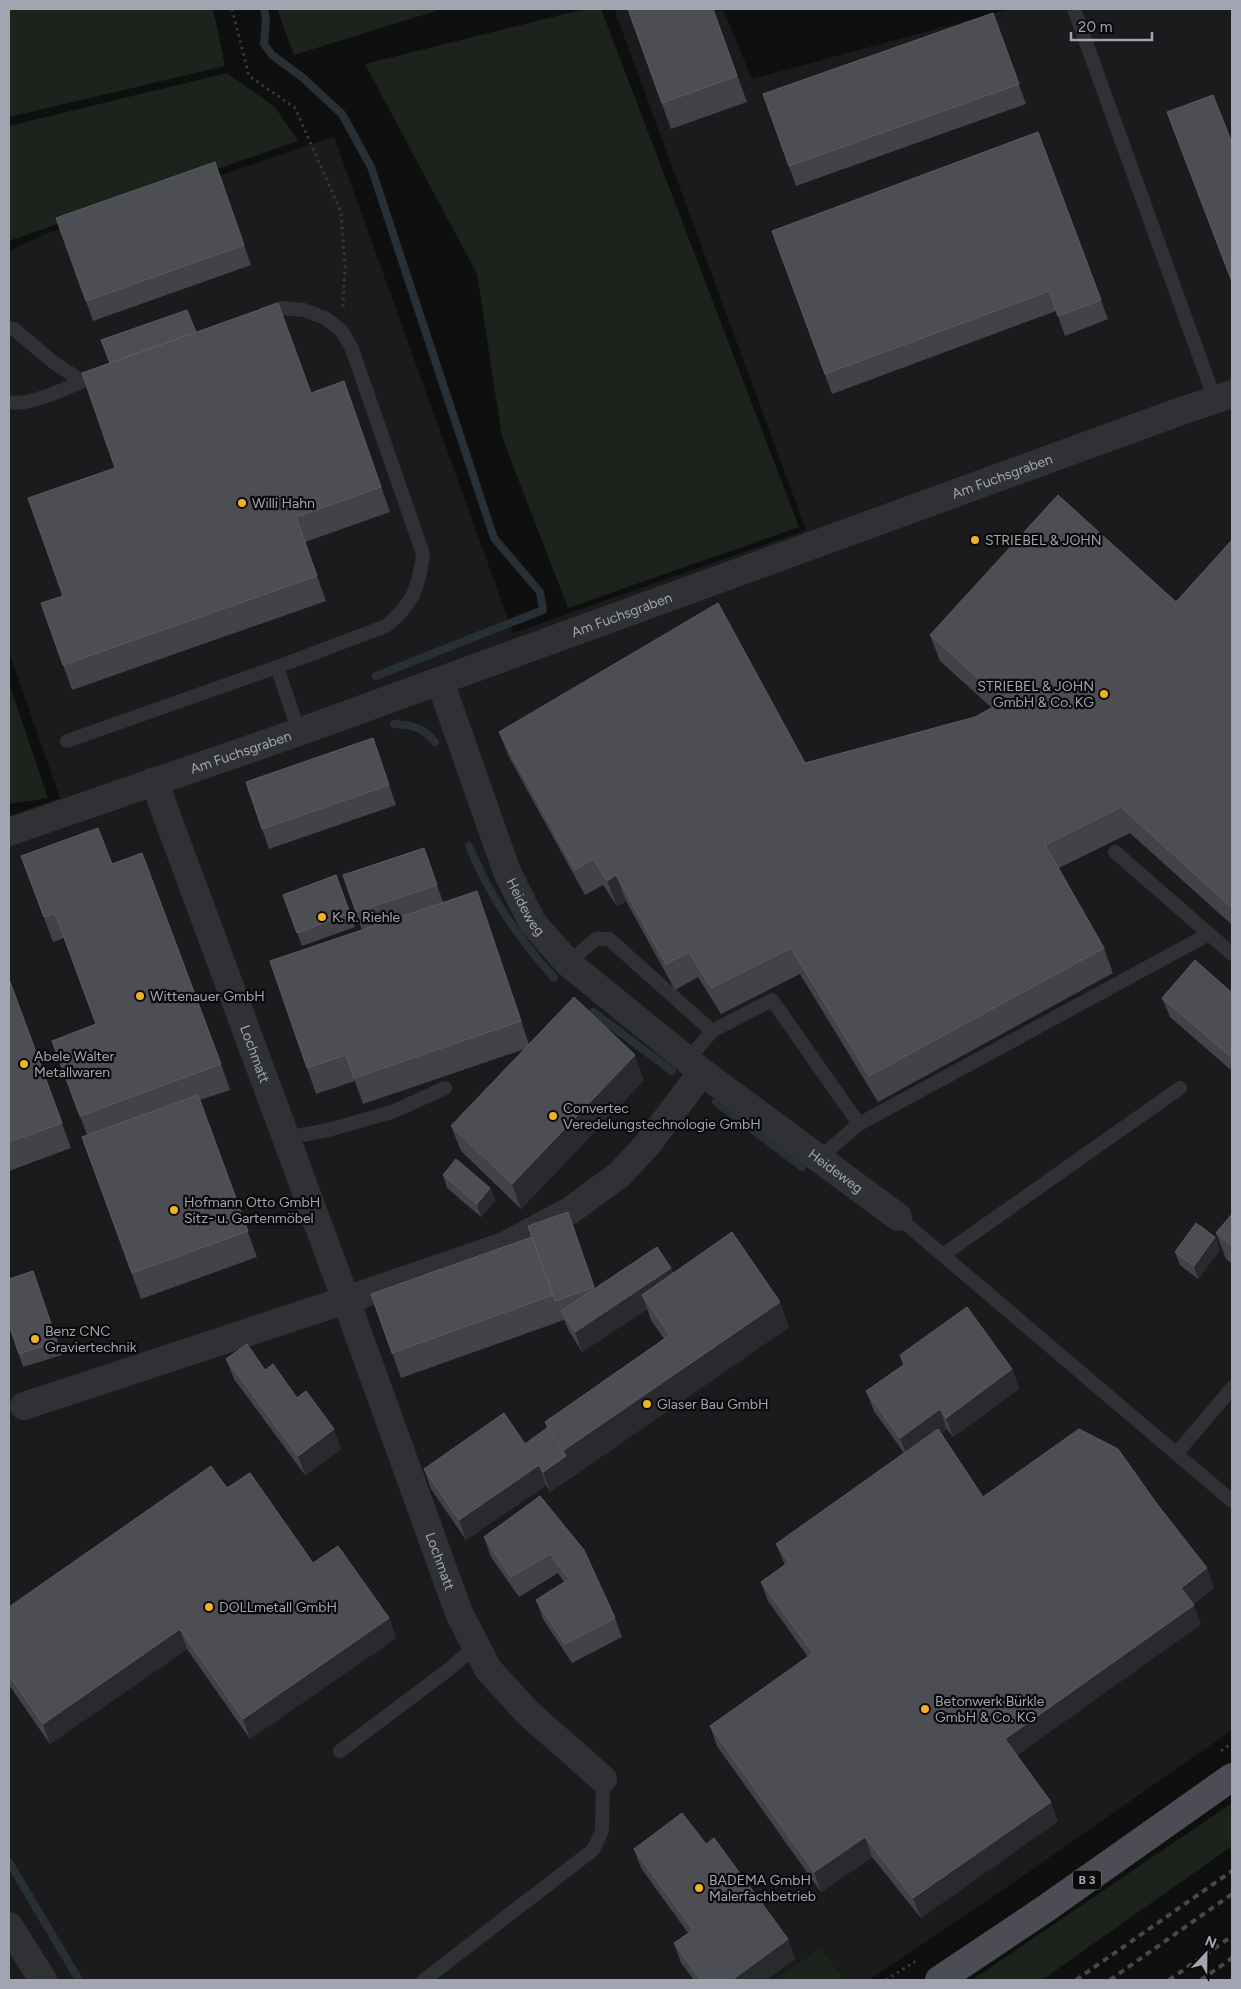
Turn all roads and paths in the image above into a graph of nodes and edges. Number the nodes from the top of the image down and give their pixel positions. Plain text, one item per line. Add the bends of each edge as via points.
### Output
1 (232, 9) edge
2 (1074, 9) edge
3 (253, 318) edge
4 (9, 328) edge
5 (341, 330) junction
6 (118, 368) edge
7 (82, 381) junction
8 (1224, 397) edge
9 (9, 402) edge
10 (277, 667) junction
11 (440, 681) junction
12 (300, 732) junction
13 (67, 741) dead end
14 (154, 781) junction
15 (9, 832) edge
16 (1115, 852) dead end
17 (1209, 934) junction
18 (1232, 954) edge
19 (568, 963) junction
20 (712, 1031) junction
21 (696, 1066) junction
22 (445, 1088) dead end
23 (1180, 1088) dead end
24 (859, 1124) junction
25 (286, 1138) junction
26 (819, 1158) junction
27 (898, 1217) joint
28 (943, 1255) junction
29 (346, 1300) junction
30 (1232, 1388) edge
31 (16, 1405) edge
32 (1176, 1454) junction
33 (1232, 1501) edge
34 (476, 1646) junction
35 (340, 1751) dead end
36 (1232, 1776) edge
37 (603, 1779) joint
38 (9, 1926) edge
39 (43, 1980) edge
40 (424, 1980) edge
41 (940, 1980) edge

1 - 5 path via 249,76 295,108 341,212 346,266
2 - 8 lane
3 - 5 lane via 280,308 304,310 325,318
4 - 7 lane
5 - 10 lane via 352,349 418,536 423,554 420,577 413,597 386,626
6 - 7 lane
7 - 9 lane via 40,399
8 - 11 street, Am Fuchsgraben
10 - 12 lane
10 - 13 lane
11 - 12 street, Am Fuchsgraben
11 - 19 street, Heideweg via 507,872 532,922
12 - 14 street, Am Fuchsgraben
14 - 15 street, Am Fuchsgraben
14 - 25 street, Lochmatt
16 - 17 lane
17 - 18 lane
17 - 24 lane
19 - 20 lane via 596,939 608,939
19 - 21 street, Heideweg
20 - 21 lane
20 - 24 lane via 772,1000
21 - 26 street, Heideweg
21 - 29 street via 647,1145 619,1175 571,1210 504,1246
22 - 25 lane via 392,1112
23 - 28 lane
24 - 26 lane
25 - 29 street, Lochmatt
26 - 27 street, Heideweg
27 - 28 lane
28 - 32 lane
29 - 31 street
29 - 34 street, Lochmatt via 459,1613
30 - 32 lane
32 - 33 lane
34 - 35 lane
34 - 37 street, Lochmatt via 488,1669 528,1713
36 - 41 main road, B 3
37 - 40 lane via 602,1831 593,1850
38 - 39 street

